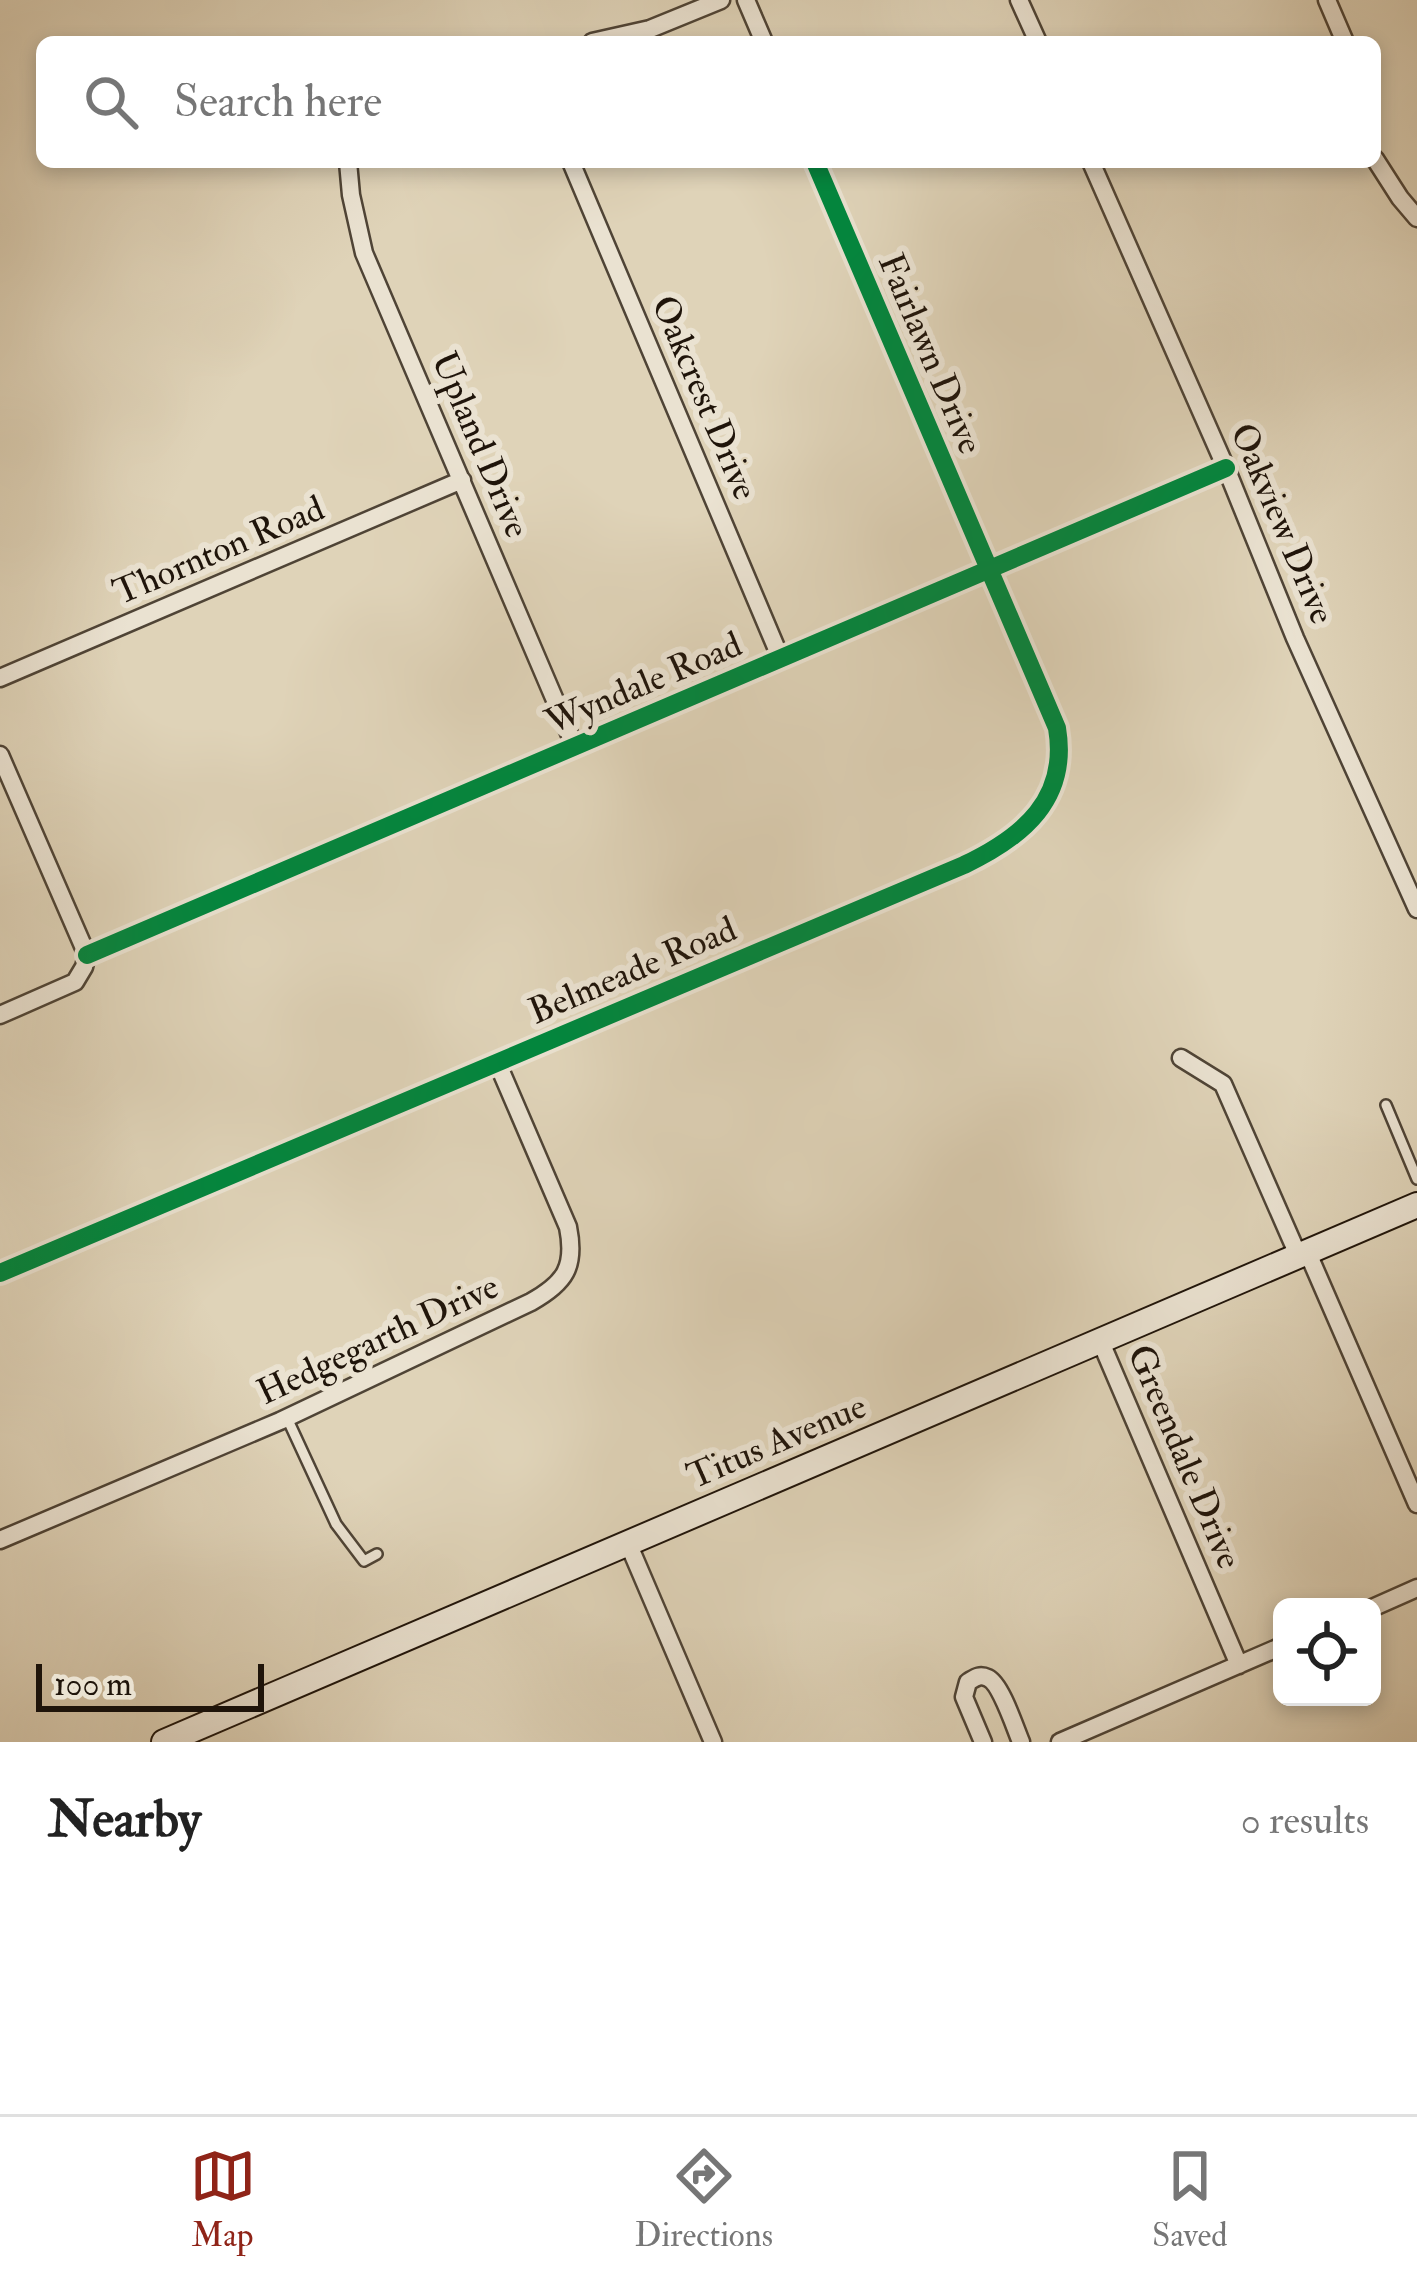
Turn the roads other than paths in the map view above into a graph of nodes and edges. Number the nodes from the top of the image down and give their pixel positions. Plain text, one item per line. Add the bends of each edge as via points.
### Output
1 (721, 0) edge
2 (746, 0) edge
3 (1019, 0) edge
4 (1327, 0) edge
5 (619, 36) edge
6 (761, 36) edge
7 (1034, 36) edge
8 (1342, 36) edge
9 (349, 168) edge
10 (574, 168) edge
11 (817, 168) edge
12 (1094, 168) edge
13 (1381, 168) edge
14 (1417, 218) edge
15 (1226, 467) junction
16 (462, 480) junction
17 (988, 570) junction
18 (781, 658) junction
19 (0, 678) edge
20 (575, 747) junction
21 (0, 757) edge
22 (1411, 876) edge
23 (1417, 909) edge
24 (87, 955) junction
25 (0, 1015) edge
26 (1181, 1058) dead end
27 (497, 1062) junction
28 (1386, 1105) dead end
29 (1417, 1179) edge
30 (1417, 1205) edge
31 (1302, 1253) junction
32 (0, 1273) edge
33 (1100, 1340) junction
34 (286, 1418) junction
35 (1417, 1504) edge
36 (0, 1540) edge
37 (628, 1543) junction
38 (377, 1554) dead end
39 (1417, 1588) edge
40 (1381, 1604) edge
41 (1273, 1650) edge
42 (1239, 1665) junction
43 (164, 1742) edge
44 (713, 1742) edge
45 (983, 1742) edge
46 (1021, 1742) edge
47 (1060, 1742) edge

1 - 5 street
2 - 6 street
3 - 7 street
4 - 8 street
9 - 16 street, Upland Drive via 364,253
10 - 18 street, Oakcrest Drive
11 - 17 street, Fairlawn Drive
12 - 15 street, Oakview Drive
13 - 14 street
15 - 17 street, Wyndale Road
15 - 22 street, Oakview Drive via 1295,638
16 - 19 street, Thornton Road
16 - 20 street, Upland Drive
17 - 18 street, Wyndale Road
17 - 27 street, Belmeade Road via 1060,742 1057,779 1037,814 964,865
18 - 20 street, Wyndale Road
20 - 24 street, Wyndale Road
21 - 24 street
22 - 23 street, Oakview Drive
24 - 25 street via 75,982
26 - 31 street via 1223,1084
27 - 32 street, Belmeade Road
27 - 34 street, Hedgegarth Drive via 568,1227 571,1257 561,1281
28 - 29 lane
30 - 31 main road, Titus Avenue
31 - 33 main road, Titus Avenue
31 - 35 street
33 - 37 main road, Titus Avenue
33 - 42 street, Greendale Drive
34 - 36 street, Hedgegarth Drive
34 - 38 lane via 336,1524 364,1561
37 - 43 main road, Titus Avenue
37 - 44 street
39 - 40 street
41 - 42 street
42 - 47 street
45 - 46 street via 964,1697 977,1677 997,1687

